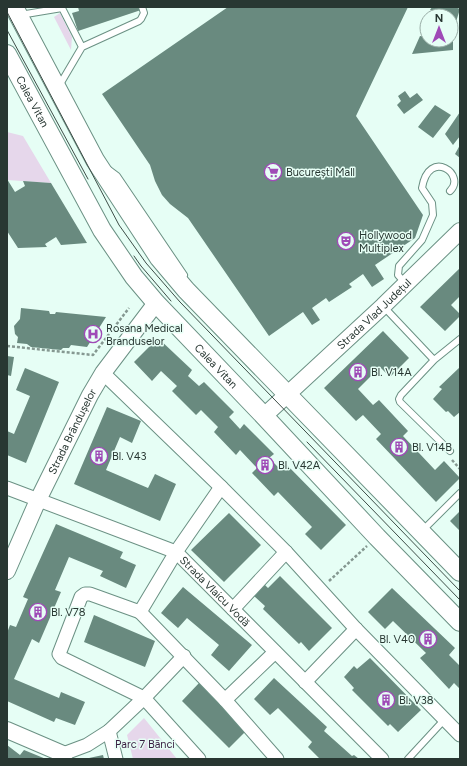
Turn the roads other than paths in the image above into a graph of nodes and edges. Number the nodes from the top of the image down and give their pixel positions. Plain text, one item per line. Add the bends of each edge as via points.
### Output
1 (62, 7) edge
2 (142, 7) edge
3 (16, 11) edge
4 (82, 47) junction
5 (7, 54) edge
6 (57, 89) junction
7 (450, 191) dead end
8 (460, 231) edge
9 (406, 284) junction
10 (156, 303) junction
11 (383, 306) junction
12 (460, 339) edge
13 (434, 360) junction
14 (103, 373) junction
15 (286, 394) junction
16 (264, 416) junction
17 (450, 451) dead end
18 (221, 487) junction
19 (7, 488) edge
20 (460, 493) edge
21 (38, 500) junction
22 (421, 533) junction
23 (176, 552) junction
24 (286, 552) junction
25 (459, 568) edge
26 (7, 571) edge
27 (233, 609) junction
28 (140, 612) junction
29 (460, 622) edge
30 (356, 629) junction
31 (275, 652) junction
32 (184, 656) junction
33 (305, 682) junction
34 (144, 698) junction
35 (225, 700) junction
36 (444, 720) junction
37 (7, 730) edge
38 (109, 732) junction
39 (460, 735) edge
40 (63, 756) edge
41 (116, 759) edge
42 (199, 759) edge
43 (277, 759) edge
44 (382, 759) edge
45 (408, 759) edge

1 - 3 lane
1 - 4 lane
2 - 4 lane via 144,13 139,21
3 - 6 main road
4 - 6 lane
5 - 10 main road, Calea Vitan via 102,230 126,266
6 - 15 main road via 95,160 159,258 186,290
7 - 9 lane via 454,189 456,182 450,169 440,166 429,170 422,188 432,202 433,215 422,240 399,266 398,275
8 - 9 street, Strada Vlad Județul
9 - 11 street, Strada Vlad Județul
10 - 14 street, Strada Brândușelor
10 - 16 main road, Calea Vitan
11 - 13 lane
11 - 15 street, Strada Vlad Județul
12 - 13 lane
13 - 17 lane via 399,399
14 - 18 street
14 - 21 street, Strada Brândușelor via 90,394
15 - 16 street, Strada Vlad Județul
15 - 22 main road
16 - 29 main road, Calea Vitan
18 - 23 street
18 - 24 street
19 - 21 street, Strada Vlaicu Vodă
20 - 22 lane
21 - 23 street, Strada Vlaicu Vodă
21 - 26 street, Strada Brândușelor
22 - 25 main road
23 - 27 street, Strada Vlaicu Vodă
23 - 28 street
24 - 27 street
24 - 30 street
27 - 31 street, Strada Vlaicu Vodă
28 - 32 street
28 - 34 street via 85,594 81,597 59,654 62,658
30 - 33 street
30 - 36 street
31 - 33 street, Strada Vlaicu Vodă
31 - 35 street
32 - 34 street
32 - 35 street
33 - 44 street, Strada Vlaicu Vodă
34 - 38 street
34 - 42 street
35 - 43 street
36 - 39 street
36 - 45 lane
37 - 40 street
38 - 40 street
38 - 41 street

